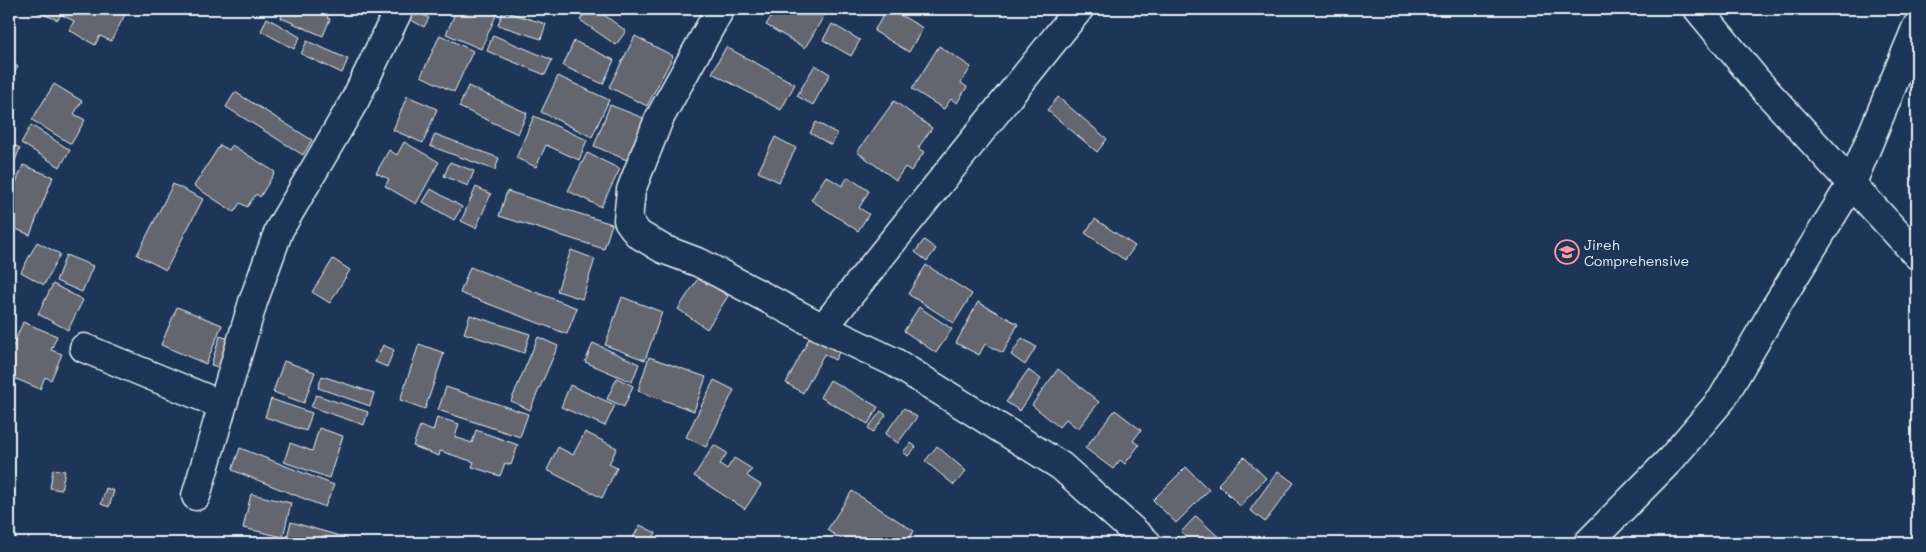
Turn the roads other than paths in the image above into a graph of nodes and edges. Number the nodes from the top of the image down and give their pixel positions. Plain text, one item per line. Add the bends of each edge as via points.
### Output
1 (399, 9) edge
2 (720, 9) edge
3 (1080, 9) edge
4 (1698, 9) edge
5 (1917, 26) edge
6 (1852, 183) junction
7 (1917, 255) edge
8 (823, 328) junction
9 (84, 348) dead end
10 (222, 405) junction
11 (196, 496) dead end
12 (1146, 543) edge
13 (1588, 543) edge

1 - 10 street via 355,100 279,230
2 - 8 street via 659,119 631,190 628,220 638,234 664,249 700,263
3 - 8 street
4 - 6 street via 1757,81
5 - 6 street
6 - 7 street
6 - 13 street via 1722,399 1671,459
8 - 12 street via 894,362 1061,466
9 - 10 street
10 - 11 street

